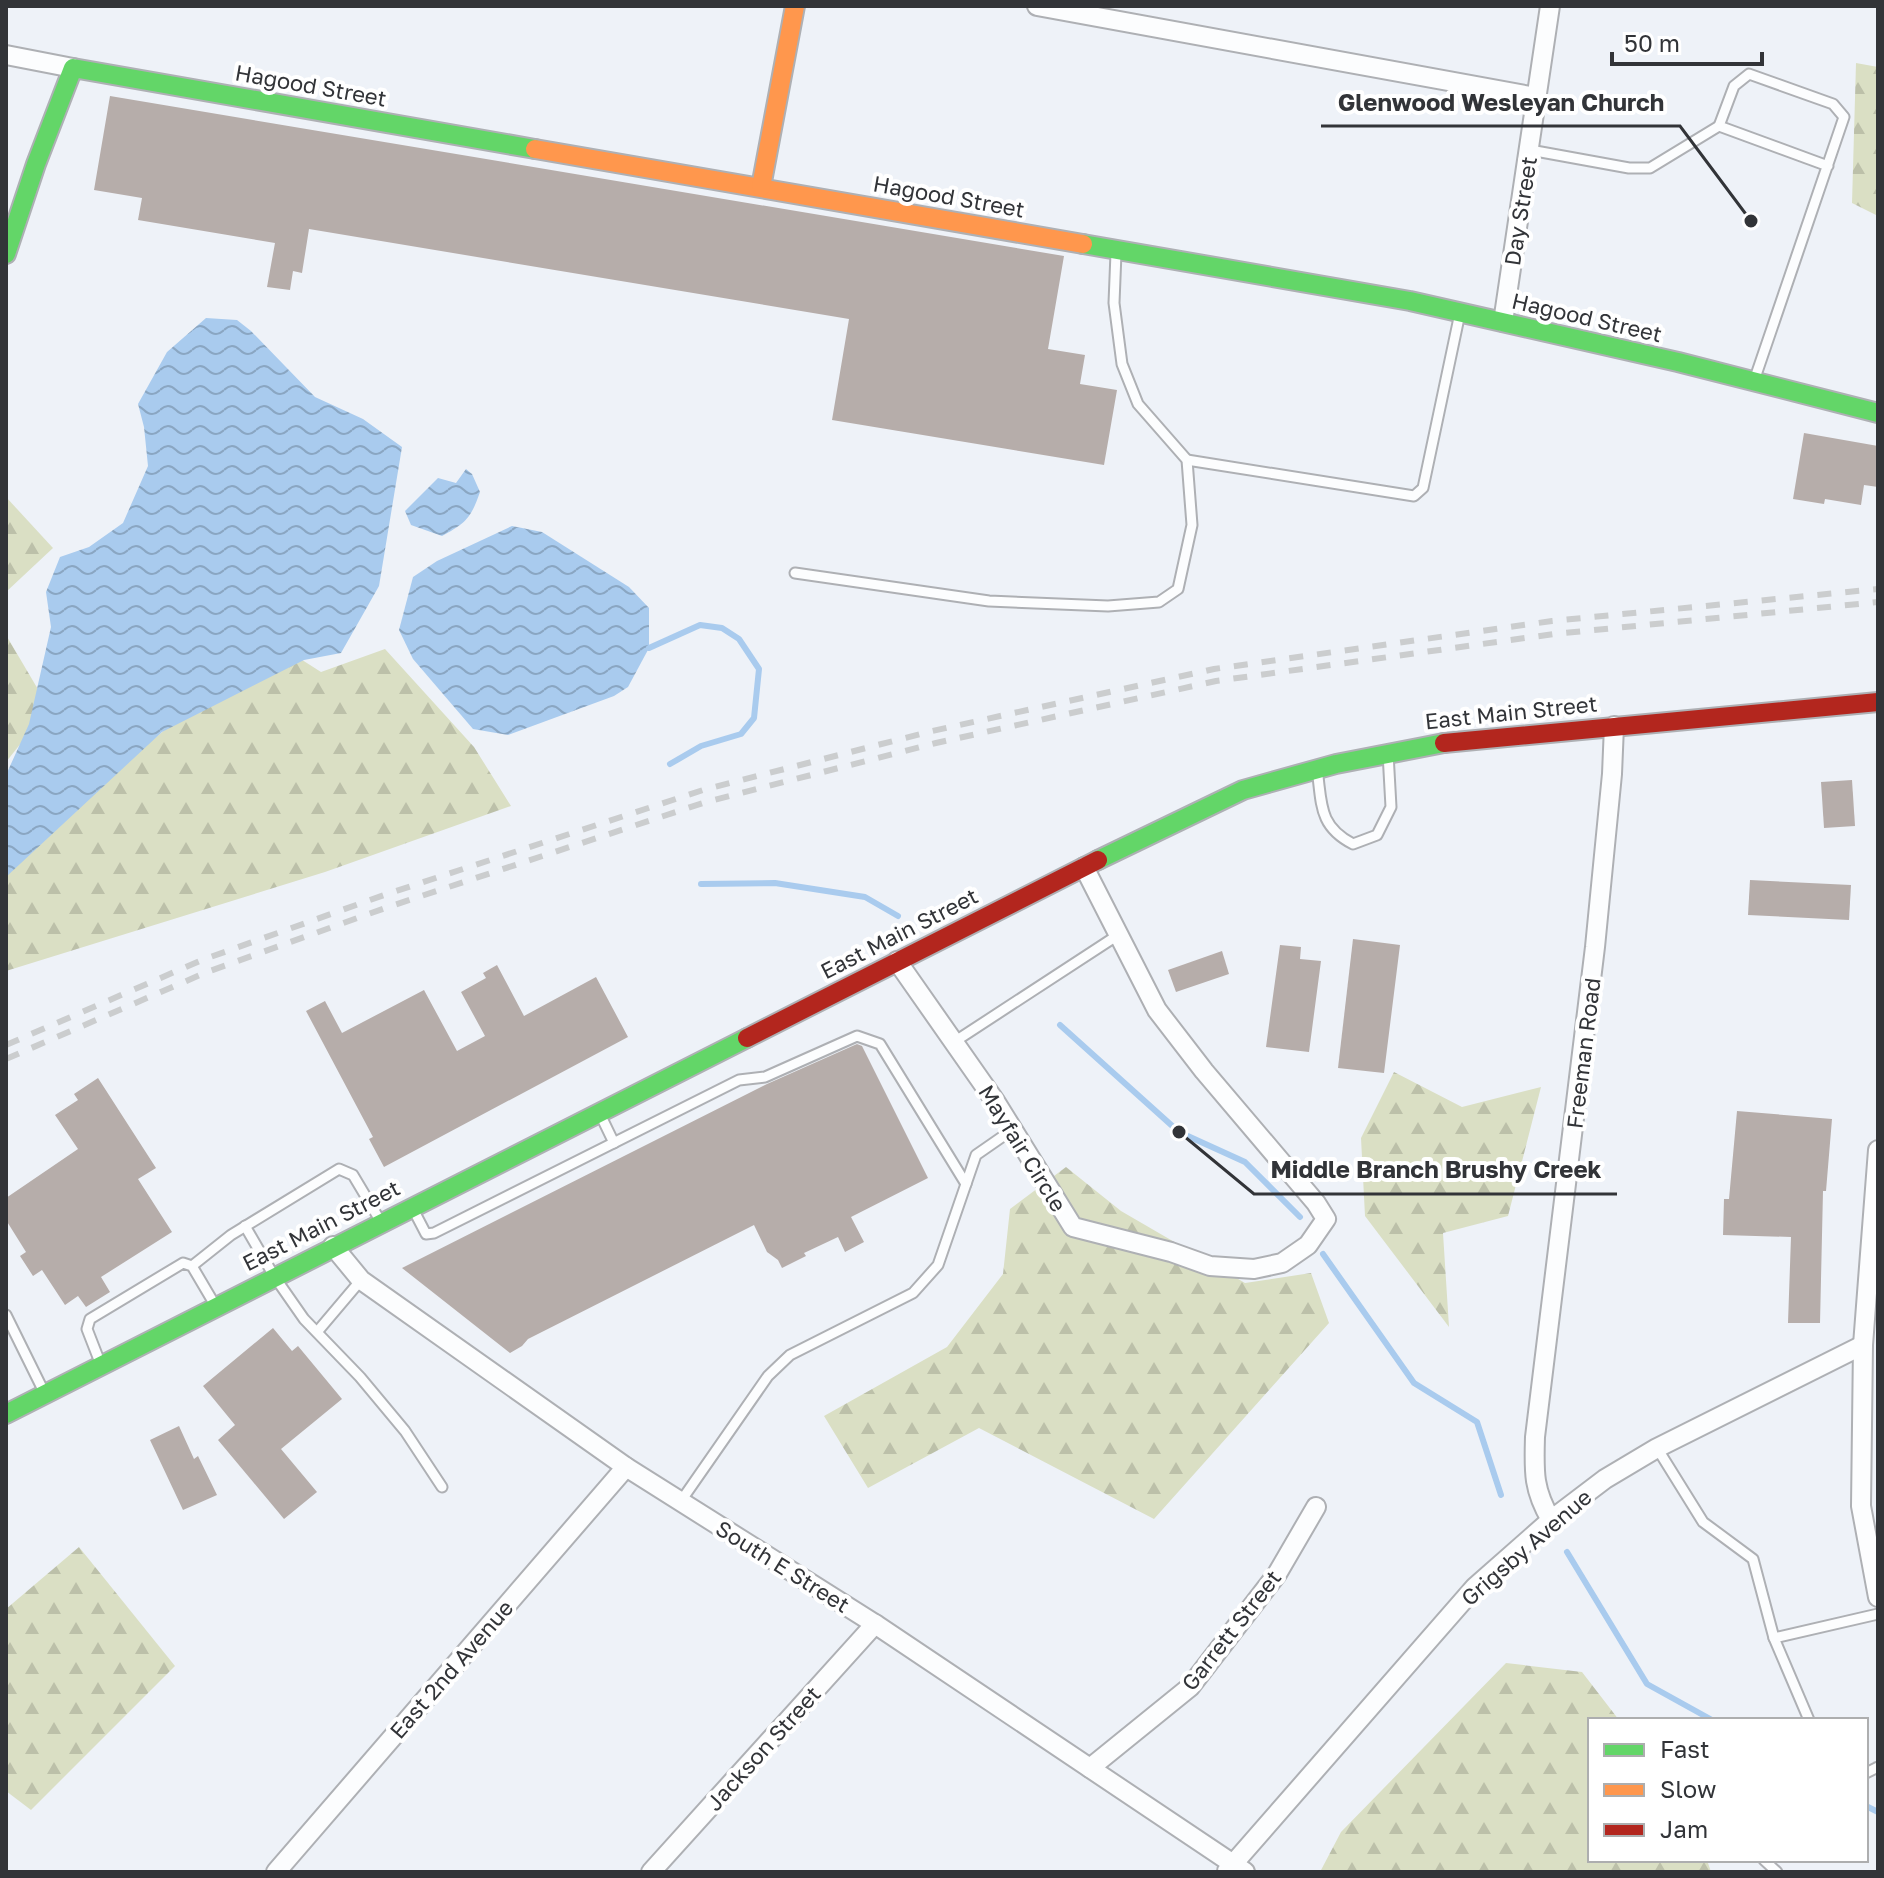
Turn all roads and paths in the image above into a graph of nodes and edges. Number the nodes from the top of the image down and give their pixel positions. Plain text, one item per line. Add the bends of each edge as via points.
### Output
1 (795, 6) edge
2 (1037, 6) edge
3 (1550, 6) edge
4 (6, 55) edge
5 (73, 68) junction
6 (1536, 97) junction
7 (1719, 126) junction
8 (1530, 150) junction
9 (1828, 166) junction
10 (761, 187) junction
11 (1117, 250) junction
12 (6, 254) edge
13 (1461, 313) junction
14 (1503, 322) junction
15 (1754, 382) junction
16 (1878, 413) edge
17 (1187, 460) junction
18 (795, 573) dead end
19 (1878, 702) edge
20 (1614, 726) junction
21 (1388, 752) junction
22 (1317, 769) junction
23 (1084, 867) junction
24 (1118, 935) junction
25 (897, 961) junction
26 (954, 1042) junction
27 (599, 1112) junction
28 (1012, 1130) junction
29 (614, 1143) junction
30 (1878, 1150) edge
31 (966, 1184) junction
32 (411, 1206) junction
33 (381, 1222) junction
34 (245, 1226) junction
35 (333, 1246) junction
36 (192, 1266) junction
37 (274, 1276) junction
38 (361, 1280) junction
39 (216, 1306) junction
40 (6, 1315) edge
41 (317, 1332) junction
42 (1870, 1343) edge
43 (101, 1365) junction
44 (45, 1394) junction
45 (6, 1414) edge
46 (1657, 1448) junction
47 (626, 1467) junction
48 (442, 1487) dead end
49 (681, 1501) junction
50 (1316, 1507) dead end
51 (1551, 1520) junction
52 (1878, 1597) edge
53 (1878, 1614) edge
54 (875, 1624) junction
55 (1774, 1638) junction
56 (1808, 1718) edge
57 (1090, 1768) junction
58 (1235, 1869) edge
59 (276, 1872) edge
60 (651, 1872) edge

1 - 10 street
2 - 6 street
3 - 6 street, Day Street
4 - 5 street, Hagood Street
5 - 10 street, Hagood Street
5 - 12 street
6 - 8 street, Day Street
7 - 8 lane via 1650,168
7 - 9 lane
7 - 9 lane via 1734,86 1749,74 1833,104 1844,117
8 - 14 street, Day Street
9 - 15 lane
10 - 11 street, Hagood Street
11 - 13 street, Hagood Street
11 - 17 lane via 1114,303 1122,364 1138,404
13 - 14 street, Hagood Street
13 - 17 lane via 1423,488 1414,496
14 - 15 street, Hagood Street
15 - 16 street, Hagood Street
17 - 18 lane via 1192,525 1178,589 1159,602 1108,606 989,601
19 - 20 street, East Main Street
20 - 21 street, East Main Street
20 - 51 street, Freeman Road via 1585,1035 1535,1437 1534,1481
21 - 22 street, East Main Street
21 - 22 lane via 1391,807 1377,835 1353,844 1336,835 1323,813
22 - 23 street, East Main Street via 1219,800
23 - 24 street, Mayfair Circle
23 - 25 street, East Main Street
24 - 26 lane
24 - 28 street, Mayfair Circle via 1157,1010 1326,1219 1308,1245 1282,1263 1254,1269 1210,1266 1096,1234 1073,1227
25 - 26 street, Mayfair Circle
25 - 27 street, East Main Street
26 - 28 street, Mayfair Circle
27 - 29 lane
27 - 32 street, East Main Street
28 - 31 lane via 976,1155
29 - 31 lane via 739,1080 765,1077 857,1036 880,1044
29 - 32 lane via 434,1233 426,1234
30 - 42 street
31 - 49 lane via 938,1265 913,1293 790,1355 768,1376
32 - 33 street, East Main Street
33 - 34 lane via 353,1175 339,1169
33 - 35 street, East Main Street
34 - 36 lane
34 - 37 lane
35 - 37 street, East Main Street
35 - 38 street, South E Street
36 - 39 lane
36 - 43 lane via 183,1263 90,1319 87,1329
37 - 39 street, East Main Street
37 - 41 lane
38 - 41 lane
38 - 47 street, South E Street
39 - 43 street, East Main Street
40 - 44 lane
41 - 48 lane via 405,1431
42 - 46 street, Grigsby Avenue
42 - 52 street via 1861,1506
43 - 44 street, East Main Street
44 - 45 street, East Main Street
46 - 51 street, Grigsby Avenue
46 - 55 lane via 1703,1522 1753,1559
47 - 49 street, South E Street
47 - 59 street, East 2nd Avenue
49 - 54 street, South E Street
50 - 57 street, Garrett Street via 1277,1574 1190,1687
51 - 58 street, Grigsby Avenue via 1475,1587
53 - 55 lane
54 - 57 street, South E Street
54 - 60 street, Jackson Street
55 - 56 lane
57 - 58 street, South E Street

